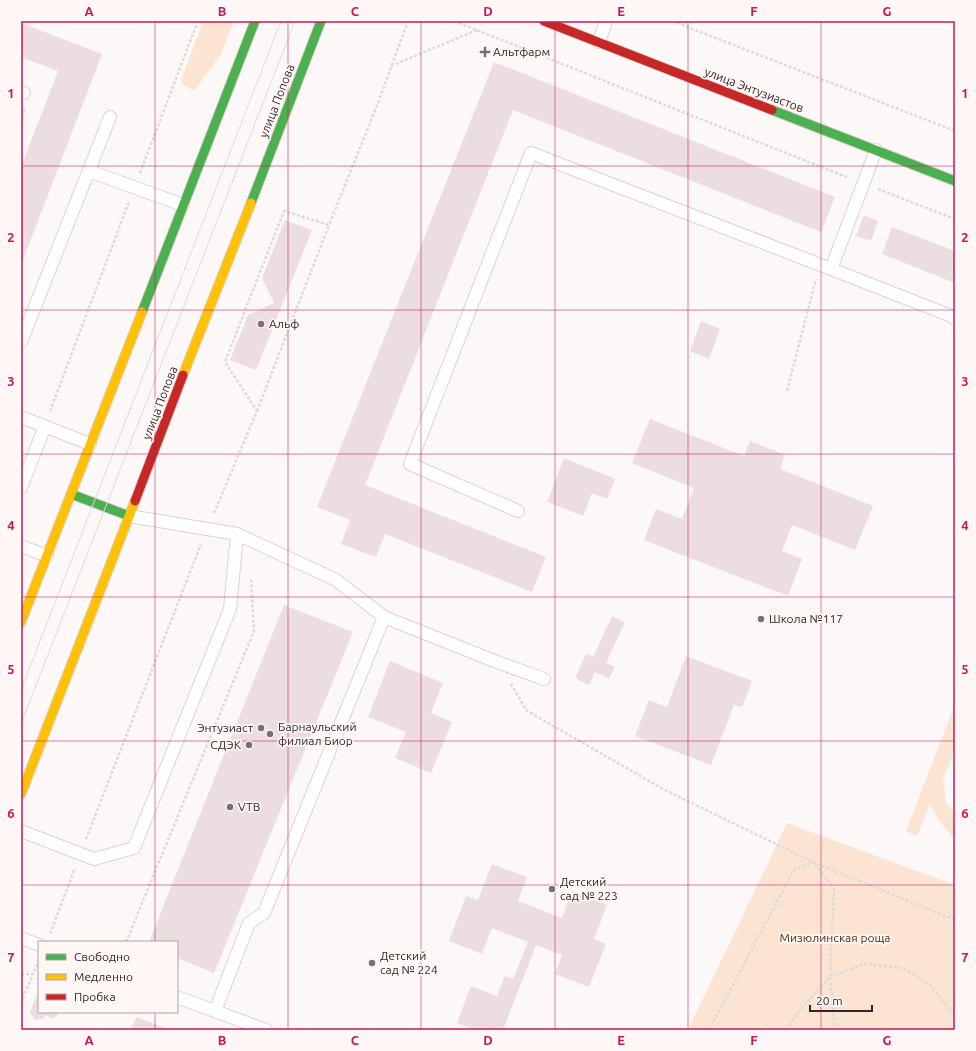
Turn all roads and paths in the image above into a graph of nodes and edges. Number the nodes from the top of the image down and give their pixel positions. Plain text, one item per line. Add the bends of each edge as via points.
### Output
1 (198, 21) edge
2 (255, 21) edge
3 (321, 21) edge
4 (408, 21) edge
5 (454, 21) edge
6 (544, 21) edge
7 (606, 21) edge
8 (672, 21) edge
9 (477, 30) junction
10 (599, 42) junction
11 (392, 66) junction
12 (110, 117) dead end
13 (955, 131) edge
14 (876, 150) junction
15 (89, 171) junction
16 (955, 181) edge
17 (864, 184) junction
18 (134, 188) junction
19 (183, 205) junction
20 (955, 219) edge
21 (329, 225) junction
22 (825, 268) junction
23 (955, 319) edge
24 (21, 342) edge
25 (787, 391) dead end
26 (257, 411) junction
27 (21, 417) edge
28 (44, 426) junction
29 (90, 444) junction
30 (21, 488) edge
31 (71, 494) junction
32 (518, 510) dead end
33 (129, 516) junction
34 (207, 529) junction
35 (237, 534) junction
36 (21, 546) edge
37 (47, 556) junction
38 (251, 578) dead end
39 (384, 617) junction
40 (21, 622) edge
41 (497, 662) junction
42 (544, 679) dead end
43 (21, 794) edge
44 (21, 831) edge
45 (80, 855) junction
46 (813, 862) junction
47 (955, 920) edge
48 (50, 935) dead end
49 (21, 938) edge
50 (126, 941) edge
51 (38, 945) edge
52 (38, 963) edge
53 (21, 974) edge
54 (33, 974) junction
55 (830, 977) junction
56 (178, 997) edge
57 (21, 1003) edge
58 (215, 1011) junction
59 (955, 1015) edge
60 (266, 1030) edge
61 (708, 1030) edge
62 (787, 1030) edge
63 (835, 1030) edge

1 - 18 path
2 - 19 main road
3 - 33 main road, улица Попова
4 - 11 path
5 - 9 path
6 - 10 main road, улица Энтузиастов
7 - 10 lane
8 - 13 path
9 - 11 path
9 - 17 path
10 - 14 main road, улица Энтузиастов
11 - 21 path
12 - 15 lane
14 - 16 main road, улица Энтузиастов
14 - 17 lane
15 - 18 lane
15 - 24 lane
17 - 20 path
17 - 22 lane
18 - 19 lane
18 - 28 path
19 - 29 main road
21 - 26 path
21 - 26 path via 284,211 225,362
22 - 23 lane
22 - 25 path
22 - 32 lane via 531,152 410,464
26 - 34 path
27 - 28 lane
28 - 29 lane
28 - 30 lane
29 - 31 main road
31 - 33 main road
31 - 37 main road
33 - 34 lane
33 - 43 main road, улица Попова
34 - 35 lane
34 - 45 path
35 - 39 lane via 336,580
35 - 45 lane via 230,609 134,848 94,859
36 - 37 lane
37 - 40 main road
38 - 50 path via 254,631
39 - 41 lane
39 - 58 lane via 264,913 249,923
41 - 42 lane
41 - 46 path via 527,711 665,790
44 - 45 lane
45 - 48 path
46 - 47 path
46 - 55 path via 834,888
46 - 61 path via 794,870
49 - 51 lane
52 - 54 path
53 - 54 path
54 - 57 path
55 - 59 path via 864,964 902,968 930,985
55 - 62 path via 794,1017
55 - 63 path
56 - 58 lane
58 - 60 lane

